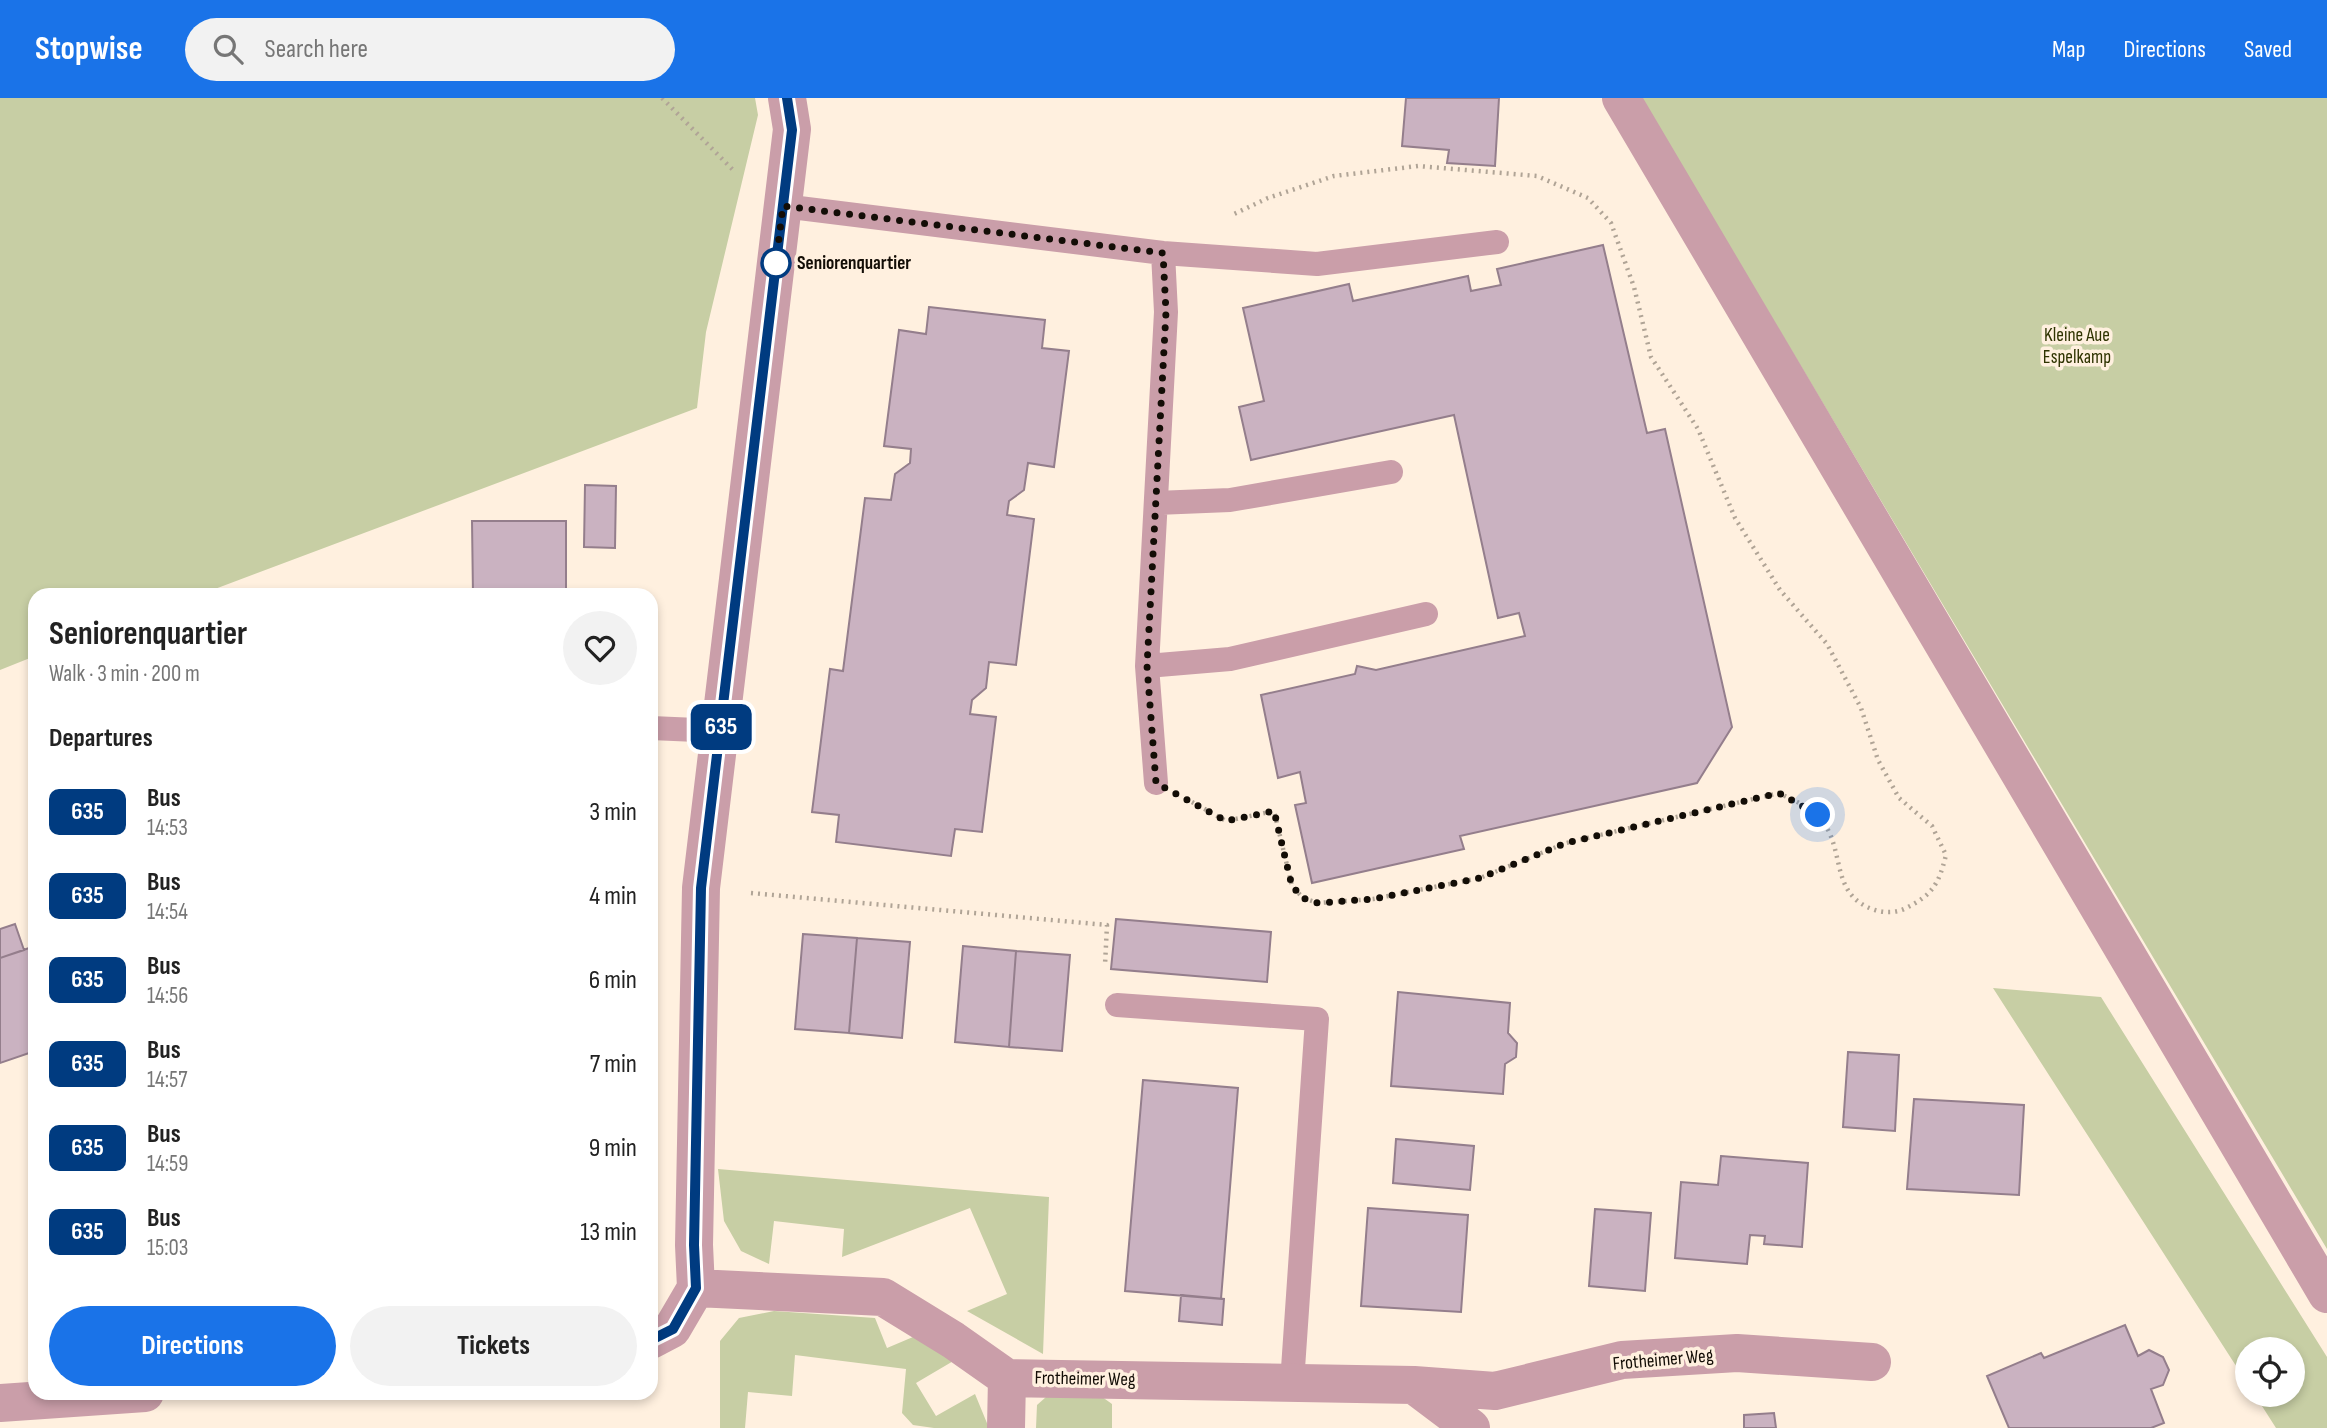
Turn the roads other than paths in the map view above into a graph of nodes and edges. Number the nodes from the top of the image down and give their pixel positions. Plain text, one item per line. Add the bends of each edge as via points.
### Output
1 (787, 98) edge
2 (1621, 98) edge
3 (783, 206) junction
4 (1497, 242) dead end
5 (1175, 254) junction
6 (1391, 472) dead end
7 (1156, 503) junction
8 (1426, 614) dead end
9 (1147, 666) junction
10 (658, 728) edge
11 (720, 731) junction
12 (1156, 783) road end
13 (1117, 1005) road end
14 (696, 1288) junction
15 (2327, 1294) edge
16 (658, 1336) edge
17 (1872, 1362) dead end
18 (1007, 1378) junction
19 (1292, 1382) junction
20 (1414, 1385) junction
21 (44, 1400) edge
22 (0, 1403) edge
23 (1006, 1428) edge
24 (1471, 1428) edge

1 - 3 street via 792,130
2 - 15 street
3 - 5 lane
3 - 11 street
4 - 5 lane via 1317,264
5 - 7 lane via 1166,312
6 - 7 lane via 1230,500
7 - 9 lane
8 - 9 lane via 1230,659
9 - 12 lane
10 - 11 lane
11 - 14 street via 701,888
13 - 19 lane via 1317,1019
14 - 16 street via 673,1329
14 - 18 street, Frotheimer Weg via 883,1297
17 - 20 street, Frotheimer Weg via 1737,1353 1622,1360 1495,1391
18 - 19 street, Frotheimer Weg
18 - 23 street, Frotheimer Weg
19 - 20 street, Frotheimer Weg
20 - 24 street
21 - 22 street

